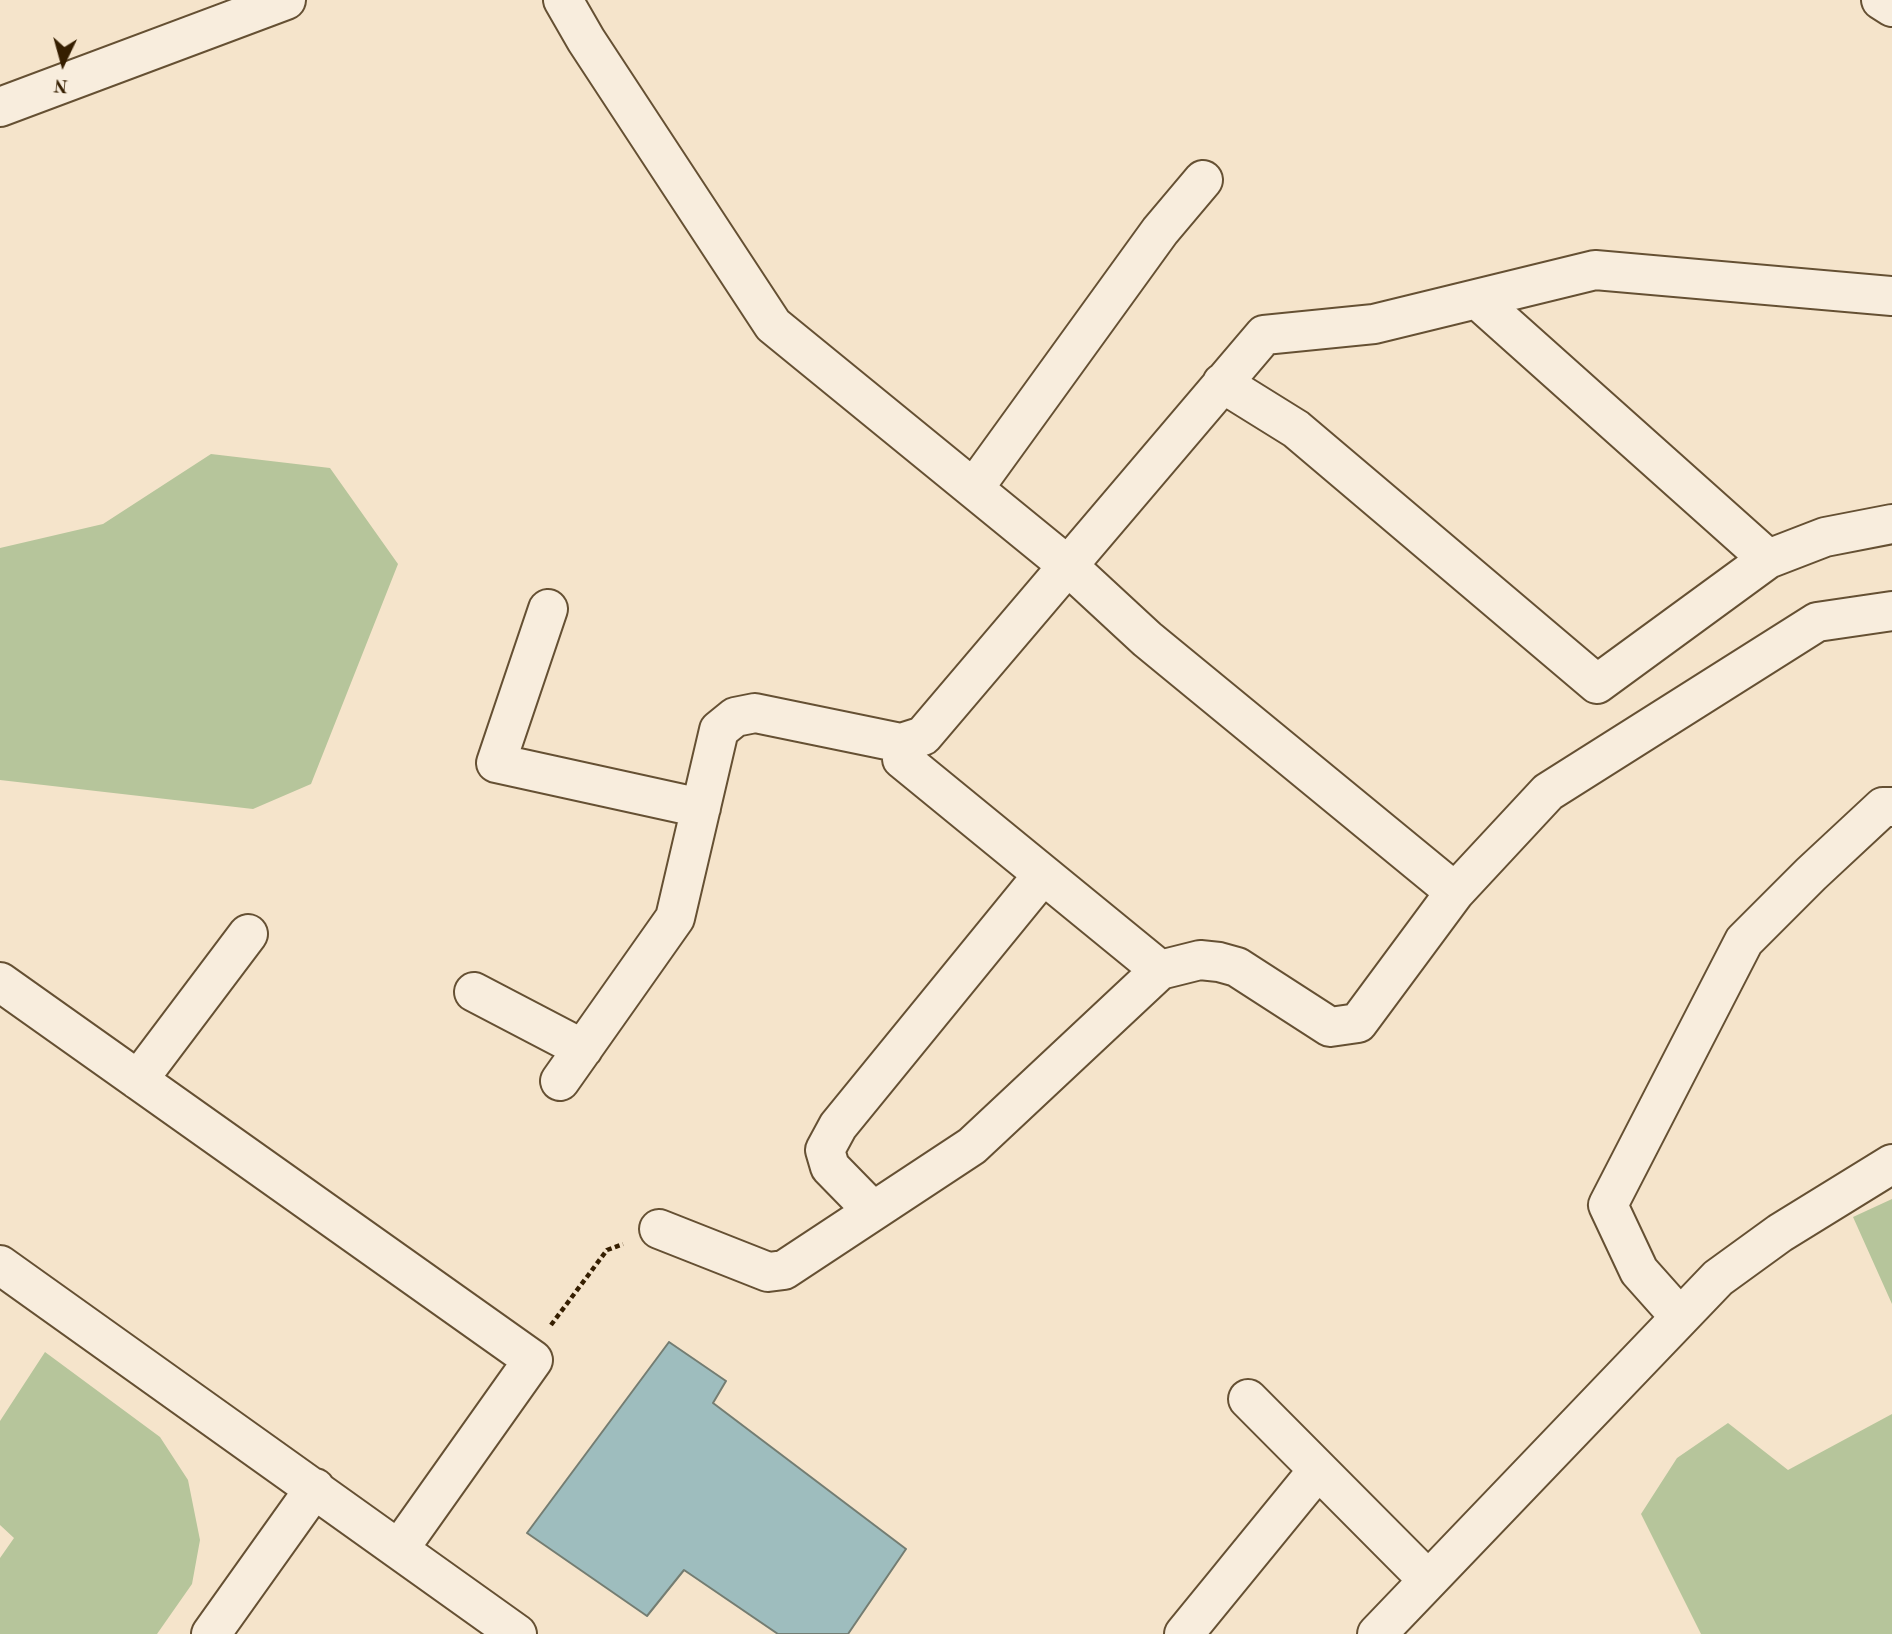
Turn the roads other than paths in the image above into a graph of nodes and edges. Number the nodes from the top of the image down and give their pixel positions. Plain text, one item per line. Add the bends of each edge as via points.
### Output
1 (286, 0) edge
2 (563, 0) edge
3 (1881, 0) edge
4 (1892, 7) edge
5 (0, 107) edge
6 (1203, 180) dead end
7 (1892, 296) edge
8 (1477, 299) junction
9 (1222, 383) junction
10 (974, 488) junction
11 (1892, 524) edge
12 (1769, 559) junction
13 (1067, 565) junction
14 (548, 609) dead end
15 (1892, 611) edge
16 (901, 743) junction
17 (1892, 807) edge
18 (701, 808) junction
19 (1042, 876) junction
20 (1455, 892) junction
21 (248, 934) dead end
22 (1160, 970) junction
23 (0, 982) edge
24 (474, 992) dead end
25 (583, 1049) junction
26 (138, 1080) junction
27 (560, 1082) dead end
28 (1892, 1164) edge
29 (873, 1211) junction
30 (659, 1229) road end
31 (0, 1265) edge
32 (1680, 1317) junction
33 (1248, 1399) dead end
34 (1318, 1470) junction
35 (315, 1489) junction
36 (399, 1549) junction
37 (1428, 1580) junction
38 (211, 1634) edge
39 (517, 1634) edge
40 (1184, 1634) edge
41 (1377, 1634) edge

1 - 5 street
2 - 10 street via 773,325
3 - 4 street
6 - 10 street via 1160,231
7 - 8 street via 1595,270
8 - 9 street via 1374,324 1264,335
8 - 12 street
9 - 12 street via 1296,429 1597,684
9 - 13 street
10 - 13 street
11 - 12 street via 1825,537
13 - 16 street via 923,736
13 - 20 street via 1147,639
14 - 18 street via 496,763
15 - 20 street via 1817,622 1548,792
16 - 18 street via 755,713 735,717 719,730
16 - 19 street via 902,760
17 - 32 street via 1883,807 1744,941 1608,1205 1639,1271
18 - 25 street via 675,918
19 - 22 street
19 - 29 street via 838,1126 825,1150 830,1167
20 - 22 street via 1357,1023 1330,1027 1237,967 1219,962 1200,960
21 - 26 street
22 - 29 street via 972,1146
23 - 26 street
24 - 25 street
25 - 27 street
26 - 36 street via 533,1360
28 - 32 street via 1780,1233 1718,1278
29 - 30 street via 783,1270 768,1272
31 - 35 street
32 - 37 street
33 - 34 street
34 - 37 street
34 - 40 street
35 - 36 street
35 - 38 street
36 - 39 street
37 - 41 street

